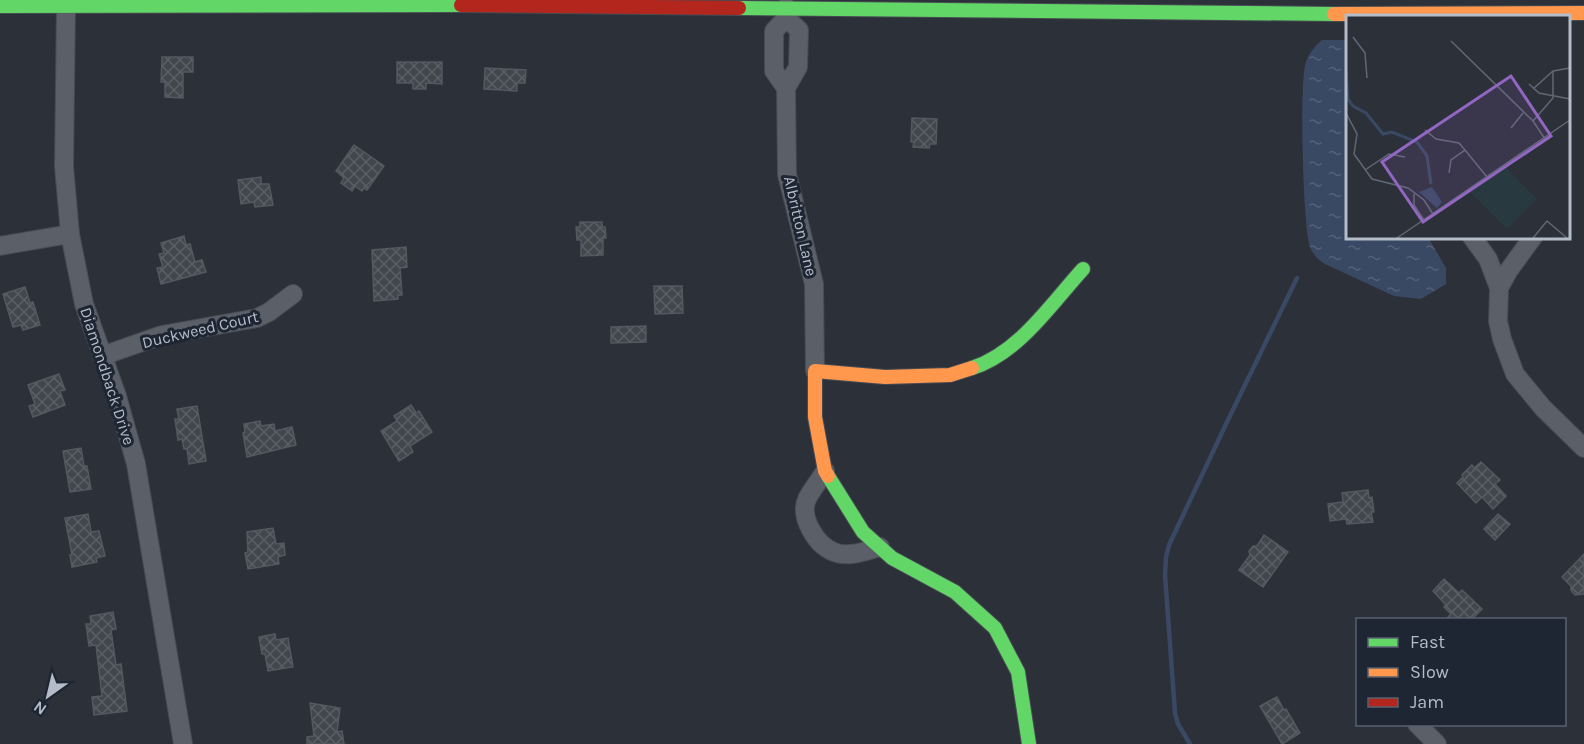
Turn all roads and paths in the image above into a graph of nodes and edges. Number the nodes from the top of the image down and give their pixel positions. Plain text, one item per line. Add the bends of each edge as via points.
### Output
1 (0, 6) edge
2 (66, 6) junction
3 (786, 12) junction
4 (1584, 13) edge
5 (1446, 15) edge
6 (1562, 15) edge
7 (786, 88) junction
8 (69, 234) junction
9 (1473, 238) edge
10 (1532, 238) edge
11 (0, 246) edge
12 (1083, 268) dead end
13 (1499, 288) junction
14 (293, 294) dead end
15 (102, 356) junction
16 (814, 370) junction
17 (1584, 448) edge
18 (825, 471) junction
19 (880, 547) junction
20 (1419, 726) edge
21 (183, 744) edge
22 (1029, 744) edge
23 (1437, 744) edge

1 - 2 street
2 - 3 street
2 - 8 street, Diamondback Drive via 64,166
3 - 5 street
3 - 7 street, Albritton Lane via 774,31 774,71
3 - 7 street via 799,30 798,67
4 - 6 street
5 - 6 street
7 - 16 street, Albritton Lane via 788,174 814,284
8 - 11 street
8 - 15 street, Diamondback Drive via 84,304
9 - 13 street via 1488,259
10 - 13 street
12 - 16 street via 1018,341 987,363 950,375 885,377
13 - 17 street via 1498,321 1515,374
14 - 15 street, Duckweed Court via 257,318 155,337
15 - 21 street, Diamondback Drive via 136,464
16 - 18 street via 815,417
18 - 19 street via 863,532
18 - 19 street via 806,501 807,520 814,538 834,553 858,553
19 - 22 street via 892,558 955,592 995,628 1018,672
20 - 23 street

